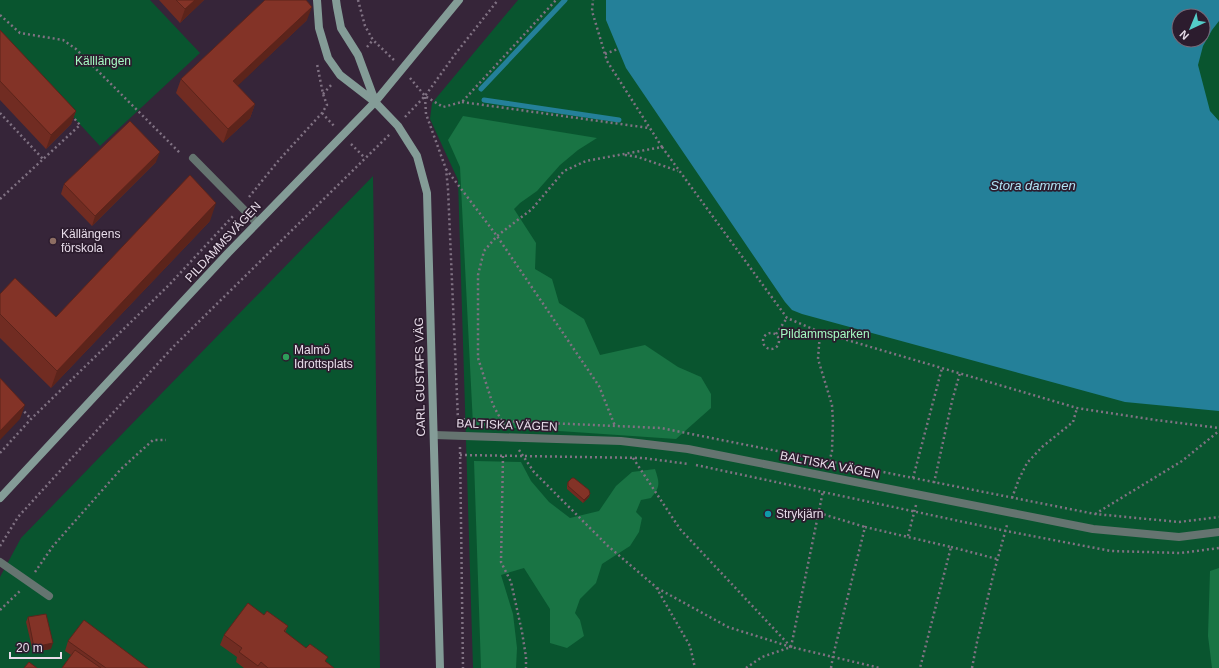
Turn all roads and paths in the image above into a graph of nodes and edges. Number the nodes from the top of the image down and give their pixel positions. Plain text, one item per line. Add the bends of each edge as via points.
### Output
1 (317, 0) edge
2 (336, 0) edge
3 (358, 0) edge
4 (459, 0) edge
5 (498, 0) edge
6 (556, 0) edge
7 (593, 0) edge
8 (0, 15) edge
9 (618, 49) dead end
10 (605, 54) junction
11 (403, 68) junction
12 (323, 94) dead end
13 (425, 96) junction
14 (375, 102) junction
15 (462, 102) junction
16 (0, 113) edge
17 (70, 114) edge
18 (398, 126) junction
19 (649, 128) junction
20 (662, 147) junction
21 (624, 154) junction
22 (193, 158) joint
23 (43, 159) junction
24 (446, 169) junction
25 (678, 171) junction
26 (0, 199) edge
27 (241, 207) junction
28 (257, 223) junction
29 (497, 236) junction
30 (787, 318) junction
31 (820, 332) junction
32 (776, 334) junction
33 (942, 368) junction
34 (960, 373) junction
35 (21, 408) edge
36 (1077, 408) junction
37 (31, 419) junction
38 (458, 419) dead end
39 (1219, 429) edge
40 (434, 435) junction
41 (510, 436) junction
42 (166, 440) dead end
43 (621, 441) junction
44 (0, 452) edge
45 (503, 456) junction
46 (524, 456) junction
47 (632, 458) junction
48 (826, 477) junction
49 (913, 478) dead end
50 (934, 482) dead end
51 (919, 495) junction
52 (822, 497) dead end
53 (0, 498) edge
54 (914, 512) junction
55 (818, 513) junction
56 (1010, 513) junction
57 (1095, 514) dead end
58 (865, 527) junction
59 (1006, 531) junction
60 (1219, 532) edge
61 (908, 536) junction
62 (0, 546) edge
63 (951, 547) junction
64 (1219, 548) edge
65 (997, 560) junction
66 (0, 562) edge
67 (30, 581) junction
68 (656, 587) junction
69 (49, 596) dead end
70 (0, 610) edge
71 (791, 647) junction
72 (833, 656) junction
73 (440, 668) edge
74 (463, 668) edge
75 (526, 668) edge
76 (694, 668) edge
77 (746, 668) edge
78 (831, 668) edge
79 (880, 668) edge
80 (920, 668) edge
81 (972, 668) edge

1 - 14 street, CARL GUSTAFS VÄG via 319,28 328,58 340,75
2 - 14 street, CARL GUSTAFS VÄG via 341,28 358,56
3 - 11 path via 365,26 374,40
4 - 11 street, PILDAMMSVÄGEN
5 - 13 path
6 - 15 path
7 - 10 path via 592,11
8 - 22 path via 20,32 63,40 76,49 181,154
9 - 10 path
10 - 19 path
11 - 13 path
11 - 14 street, PILDAMMSVÄGEN
12 - 27 path via 327,105 322,113
13 - 15 path via 443,107
13 - 18 path
13 - 24 path via 426,114
14 - 18 street, CARL GUSTAFS VÄG
14 - 28 street, PILDAMMSVÄGEN
15 - 19 path
16 - 23 path
17 - 23 path via 80,125
18 - 40 street, CARL GUSTAFS VÄG via 417,156 427,193
18 - 62 path via 173,347 18,517
19 - 20 path
20 - 21 path
20 - 25 path
21 - 25 path
21 - 29 path via 586,161 564,171 532,209
22 - 27 street
23 - 26 path
24 - 29 path
24 - 38 path
25 - 30 path
27 - 28 street
27 - 37 path via 168,285
28 - 53 street, PILDAMMSVÄGEN
29 - 41 path via 484,251 478,275 478,358 493,405
29 - 43 path via 599,386
30 - 31 path
30 - 32 path
31 - 33 path
31 - 48 path via 818,359 832,405 833,422 832,451
32 - 32 path via 778,345 774,349 764,346 764,335 769,332
33 - 34 path
33 - 49 path
34 - 36 path
34 - 50 path
35 - 37 path
36 - 39 path
36 - 56 path via 1073,422 1027,463 1018,479
37 - 44 path
39 - 57 path via 1182,461
40 - 41 street, BALTISKA VÄGEN
40 - 73 street, CARL GUSTAFS VÄG
41 - 43 street, BALTISKA VÄGEN
41 - 46 path
42 - 67 path via 153,440 121,469 53,546
43 - 47 path
43 - 48 street, BALTISKA VÄGEN via 688,449
45 - 46 path
45 - 74 path via 460,455
45 - 75 path via 501,562 511,582 522,632
46 - 47 path
46 - 68 path via 534,472 604,541
47 - 54 path via 688,463
47 - 71 path via 680,529
48 - 51 street, BALTISKA VÄGEN
51 - 54 path
51 - 56 street, BALTISKA VÄGEN
52 - 55 path
54 - 59 path
54 - 61 path
55 - 58 path
55 - 71 path
56 - 59 path
56 - 60 street, BALTISKA VÄGEN via 1093,529 1172,537
58 - 61 path
58 - 72 path
59 - 64 path via 1111,551 1182,553
59 - 65 path
61 - 63 path
63 - 65 path
63 - 80 path
65 - 81 path
66 - 67 street
67 - 69 street
67 - 70 path
68 - 71 path via 728,627
68 - 76 path via 690,646
71 - 72 path
71 - 77 path via 762,657
72 - 78 path
72 - 79 path

